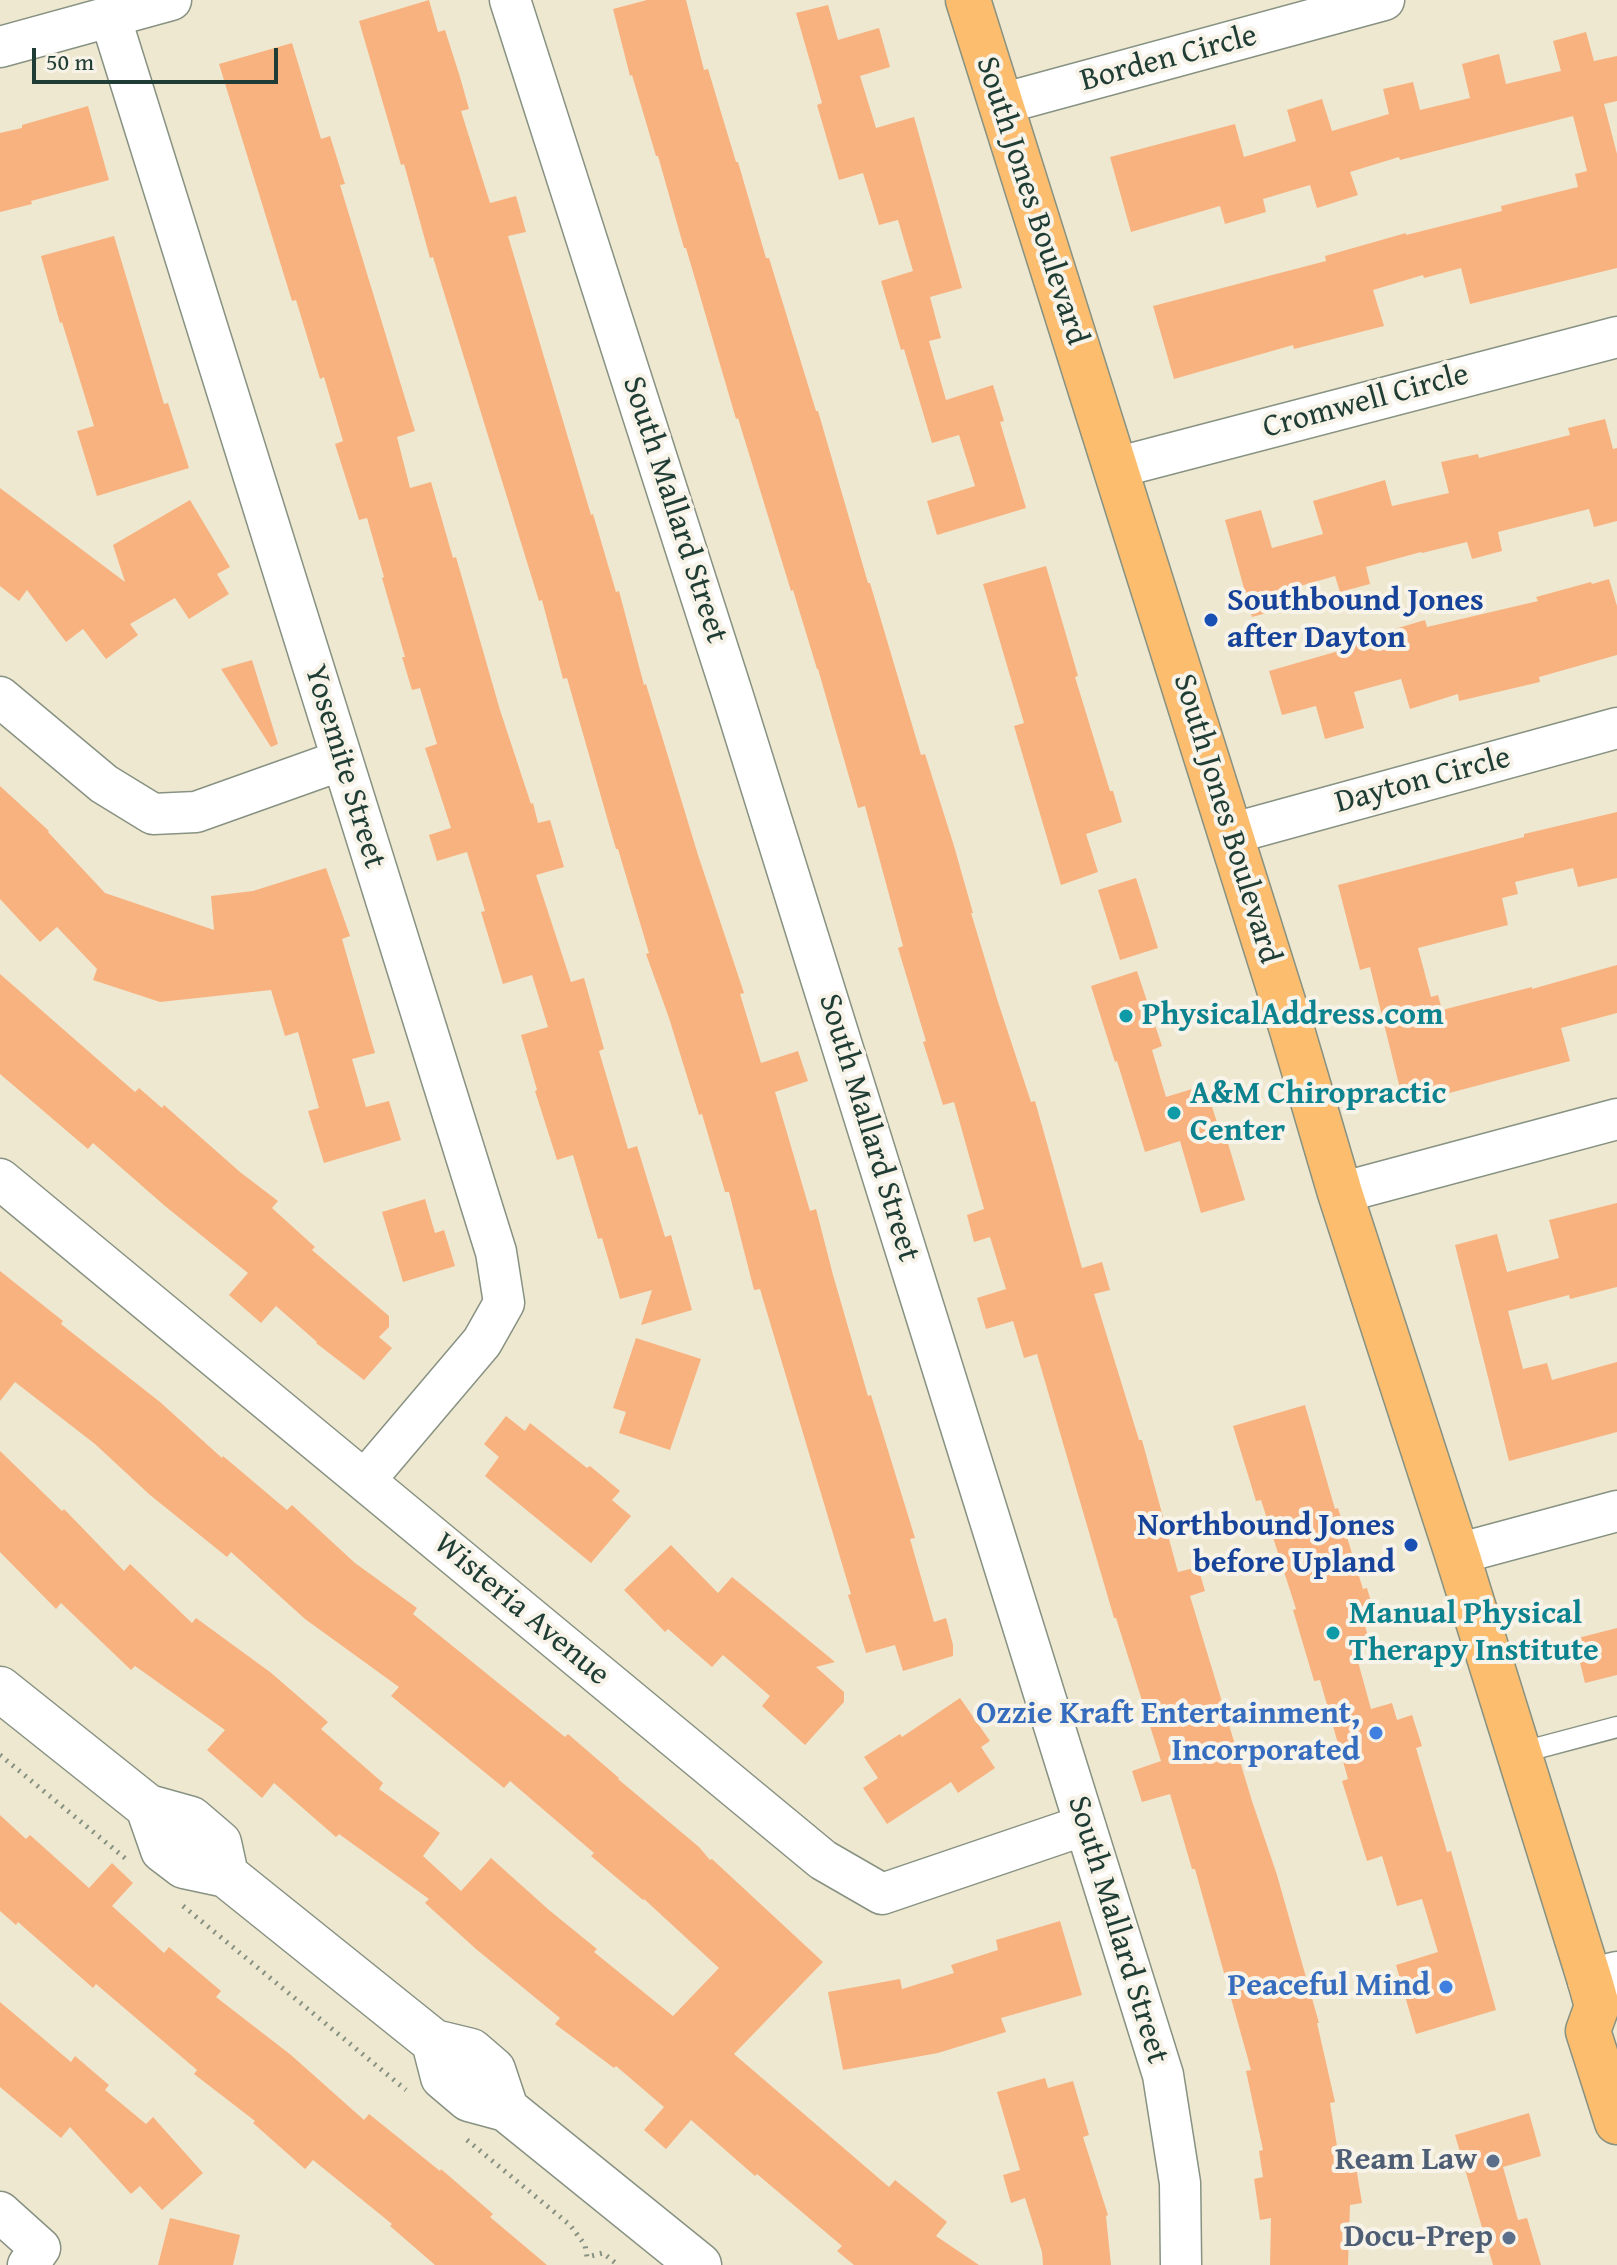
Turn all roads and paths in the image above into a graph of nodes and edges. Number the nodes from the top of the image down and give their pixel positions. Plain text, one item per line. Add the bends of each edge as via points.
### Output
1 (171, 0) edge
2 (510, 0) edge
3 (968, 0) edge
4 (1384, 0) edge
5 (110, 16) junction
6 (0, 47) edge
7 (1001, 104) junction
8 (1617, 337) edge
9 (1115, 468) junction
10 (0, 697) edge
11 (1617, 728) edge
12 (342, 760) junction
13 (1230, 834) junction
14 (1617, 1119) edge
15 (0, 1179) edge
16 (1340, 1193) junction
17 (365, 1480) junction
18 (1617, 1511) edge
19 (1457, 1554) junction
20 (0, 1689) edge
21 (1617, 1727) edge
22 (1519, 1753) junction
23 (0, 1755) edge
24 (1085, 1825) junction
25 (132, 1864) dead end
26 (181, 1904) dead end
27 (1605, 1994) edge
28 (412, 2095) dead end
29 (1617, 2122) edge
30 (460, 2135) dead end
31 (0, 2212) edge
32 (34, 2256) edge
33 (672, 2256) edge
34 (618, 2265) edge
35 (1181, 2265) edge

1 - 5 street
2 - 24 street, South Mallard Street
3 - 7 main road, South Jones Boulevard
4 - 7 street, Borden Circle
5 - 6 street
5 - 12 street, Yosemite Street
7 - 9 main road, South Jones Boulevard
8 - 9 street, Cromwell Circle
9 - 13 main road, South Jones Boulevard
10 - 12 street via 104,784 153,814 196,812
11 - 13 street, Dayton Circle
12 - 17 street, Yosemite Street via 496,1252 504,1303 482,1342
13 - 16 main road, South Jones Boulevard
14 - 16 street
15 - 17 street, Wisteria Avenue
16 - 19 main road, South Jones Boulevard
17 - 24 street, Wisteria Avenue via 823,1860 882,1894
18 - 19 street
19 - 22 main road, South Jones Boulevard
20 - 33 street via 148,1807 191,1819 219,1843 226,1875 434,2042 471,2051 493,2070 506,2109
21 - 22 lane
22 - 27 main road, South Jones Boulevard
23 - 25 path
24 - 35 street, South Mallard Street via 1163,2075 1180,2183
26 - 28 path
27 - 29 main road, South Jones Boulevard via 1588,2031
30 - 34 path via 570,2225 587,2257 603,2253
31 - 32 street

